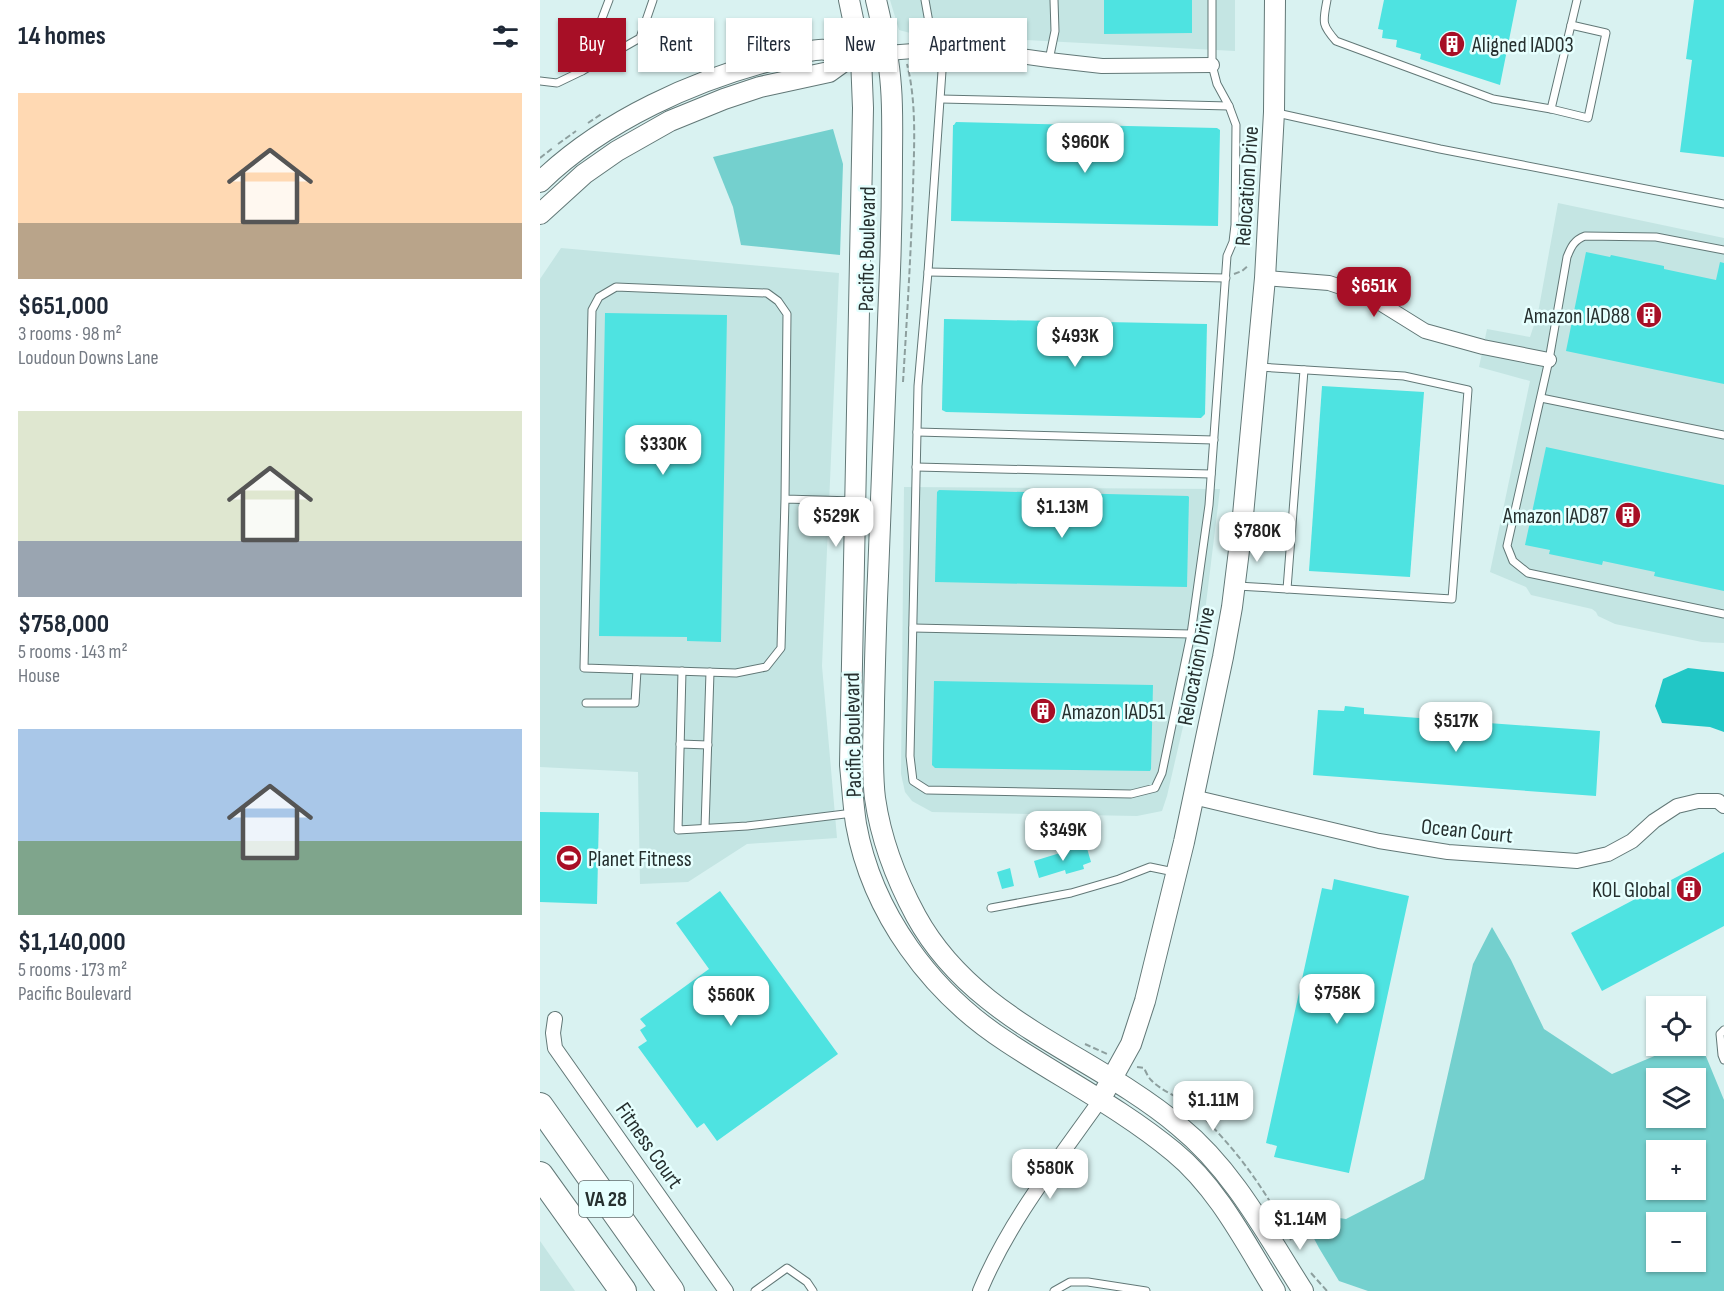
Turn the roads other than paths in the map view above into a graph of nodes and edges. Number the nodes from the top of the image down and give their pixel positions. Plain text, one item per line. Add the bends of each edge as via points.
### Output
1 (609, 0) edge
2 (653, 0) edge
3 (849, 0) edge
4 (876, 0) edge
5 (925, 0) edge
6 (1054, 0) edge
7 (1212, 0) edge
8 (1275, 0) edge
9 (1327, 0) edge
10 (1577, 0) edge
11 (602, 18) edge
12 (851, 18) edge
13 (880, 18) edge
14 (928, 18) edge
15 (1571, 25) junction
16 (626, 46) edge
17 (824, 49) edge
18 (1027, 57) edge
19 (1049, 60) junction
20 (1212, 64) junction
21 (580, 72) edge
22 (829, 72) edge
23 (857, 72) edge
24 (890, 72) edge
25 (942, 72) edge
26 (540, 81) edge
27 (941, 99) junction
28 (1229, 106) junction
29 (1551, 109) junction
30 (1274, 112) junction
31 (540, 182) edge
32 (1724, 204) edge
33 (540, 214) edge
34 (1724, 250) edge
35 (1265, 270) junction
36 (928, 272) junction
37 (1226, 278) junction
38 (1549, 360) junction
39 (1256, 367) junction
40 (1304, 370) junction
41 (1540, 398) junction
42 (917, 432) junction
43 (1724, 435) edge
44 (1214, 440) junction
45 (916, 468) junction
46 (1211, 474) junction
47 (785, 499) junction
48 (855, 501) junction
49 (1235, 586) junction
50 (1287, 589) junction
51 (1724, 614) edge
52 (913, 628) junction
53 (1191, 634) junction
54 (637, 670) junction
55 (682, 671) junction
56 (710, 672) junction
57 (586, 703) dead end
58 (680, 744) junction
59 (708, 745) junction
60 (1194, 797) junction
61 (1724, 806) edge
62 (855, 812) junction
63 (705, 828) junction
64 (1176, 873) junction
65 (991, 908) dead end
66 (555, 1019) dead end
67 (1724, 1030) edge
68 (1724, 1060) edge
69 (1112, 1079) junction
70 (1101, 1099) junction
71 (540, 1106) edge
72 (540, 1175) edge
73 (623, 1291) edge
74 (671, 1291) edge
75 (726, 1291) edge
76 (754, 1291) edge
77 (813, 1291) edge
78 (980, 1291) edge
79 (1054, 1291) edge
80 (1146, 1291) edge
81 (1275, 1291) edge
82 (1303, 1291) edge

1 - 11 lane
2 - 16 lane via 640,38
3 - 12 main road, Pacific Boulevard
4 - 13 main road, Pacific Boulevard
5 - 14 lane
6 - 19 lane via 1055,31
7 - 20 lane
8 - 30 main road, Relocation Drive
9 - 29 lane via 1325,28 1336,41 1493,99
10 - 15 lane
15 - 29 lane
15 - 29 lane via 1606,33 1588,117
17 - 31 main road via 748,67 693,86 616,125
18 - 19 street
19 - 20 street via 1102,66
20 - 28 lane
21 - 26 lane via 557,83
22 - 33 main road via 760,87 670,121 584,174
23 - 48 main road, Pacific Boulevard via 863,108
24 - 69 main road, Pacific Boulevard via 892,236 873,764 881,830 897,878 918,919 970,985 1020,1023
25 - 27 lane
27 - 28 lane
27 - 36 lane
28 - 37 lane via 1236,124 1235,225
30 - 32 lane via 1440,149
30 - 35 main road, Relocation Drive
34 - 38 lane via 1656,237 1578,238 1567,257
35 - 38 street via 1356,292 1425,332
35 - 39 main road, Relocation Drive
36 - 37 lane
36 - 42 lane
37 - 44 lane
38 - 41 lane
39 - 40 lane
39 - 49 main road, Relocation Drive
40 - 50 lane
40 - 50 lane via 1404,376 1468,390 1452,599
41 - 43 lane
41 - 51 lane via 1508,546 1513,561 1528,573
42 - 44 lane
42 - 45 lane
44 - 46 lane
45 - 46 lane
45 - 52 lane
46 - 53 lane
47 - 48 lane
47 - 54 lane via 787,314 778,301 766,293 616,288 599,297 592,310 584,668
47 - 56 lane via 781,648 766,667 736,673
48 - 62 main road, Pacific Boulevard via 850,765
49 - 50 lane
49 - 60 main road, Relocation Drive
52 - 53 lane
52 - 53 lane via 910,756 913,781 927,790 1131,794 1155,788 1162,773
54 - 55 lane
54 - 57 lane via 635,703
55 - 56 lane
55 - 58 lane
56 - 59 lane
58 - 59 lane
58 - 63 lane via 678,830
59 - 63 lane
60 - 61 street, Ocean Court via 1379,841 1448,852 1577,861 1608,854 1632,841 1654,820 1677,806 1718,801
60 - 64 main road, Relocation Drive
62 - 63 lane
62 - 70 main road, Pacific Boulevard via 864,855 881,898 923,968 949,996 1006,1042
64 - 65 lane via 1150,867 1071,893
64 - 69 main road, Relocation Drive via 1137,1029
66 - 75 street, Fitness Court via 555,1048
67 - 68 lane via 1720,1034
69 - 70 main road, Relocation Drive
69 - 82 main road, Pacific Boulevard via 1180,1126 1220,1165
70 - 78 street, Relocation Drive via 1009,1231
70 - 81 main road, Pacific Boulevard via 1176,1153 1199,1177
71 - 74 highway, VA 28
72 - 73 highway, VA 28
76 - 77 lane via 787,1268
79 - 80 lane via 1070,1281

